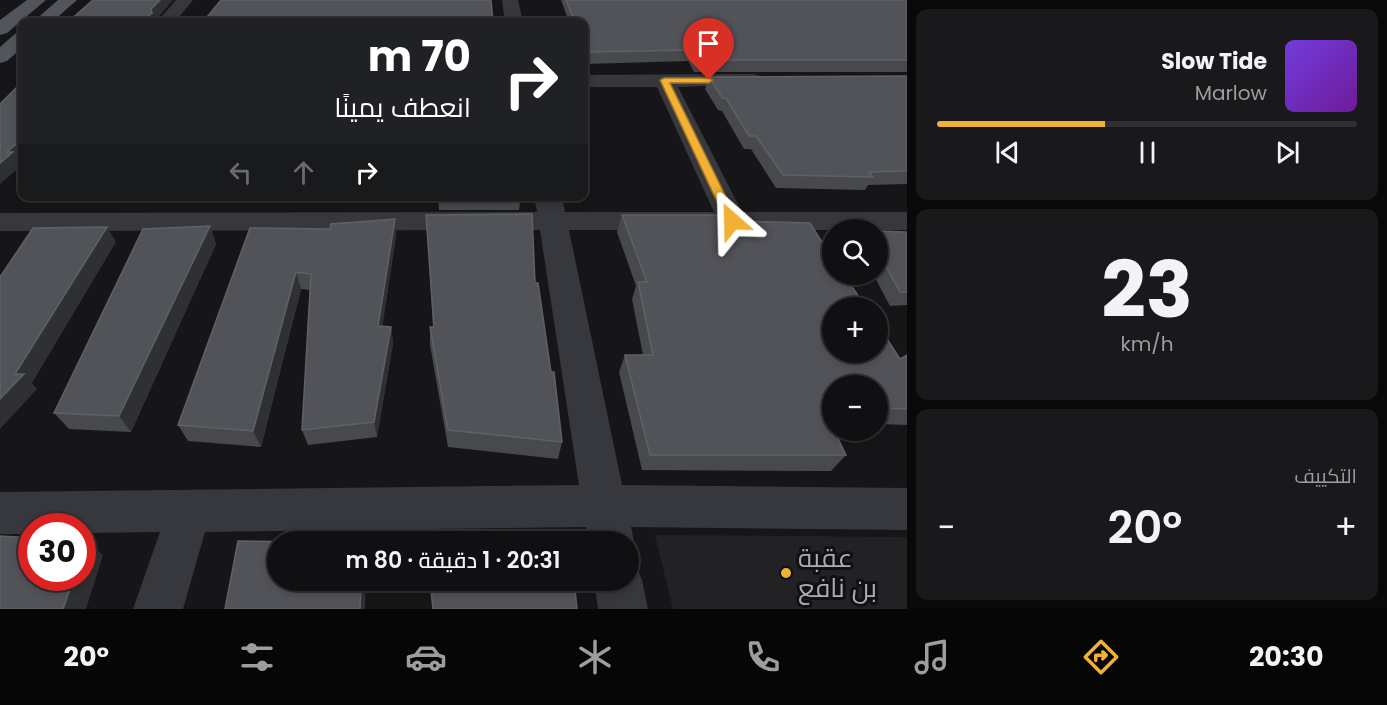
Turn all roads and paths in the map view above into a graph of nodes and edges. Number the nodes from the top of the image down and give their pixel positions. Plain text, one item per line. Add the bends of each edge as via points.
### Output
1 (38, 0) edge
2 (69, 0) edge
3 (185, 0) edge
4 (510, 0) edge
5 (47, 18) edge
6 (169, 18) edge
7 (513, 18) edge
8 (0, 29) edge
9 (18, 41) edge
10 (0, 57) edge
11 (664, 80) junction
12 (768, 80) edge
13 (588, 81) edge
14 (18, 200) edge
15 (550, 209) edge
16 (732, 221) junction
17 (907, 221) edge
18 (0, 222) edge
19 (907, 509) edge
20 (189, 511) junction
21 (0, 513) edge
22 (608, 524) edge
23 (620, 591) edge
24 (158, 609) edge
25 (623, 609) edge

1 - 8 main road
2 - 5 main road
3 - 6 street
4 - 7 street
9 - 10 main road
11 - 12 street
11 - 13 street
11 - 16 street
14 - 18 street
15 - 16 street
15 - 18 street
15 - 22 street
16 - 17 street
19 - 22 street
20 - 21 street
20 - 22 street
20 - 24 street
23 - 25 street

